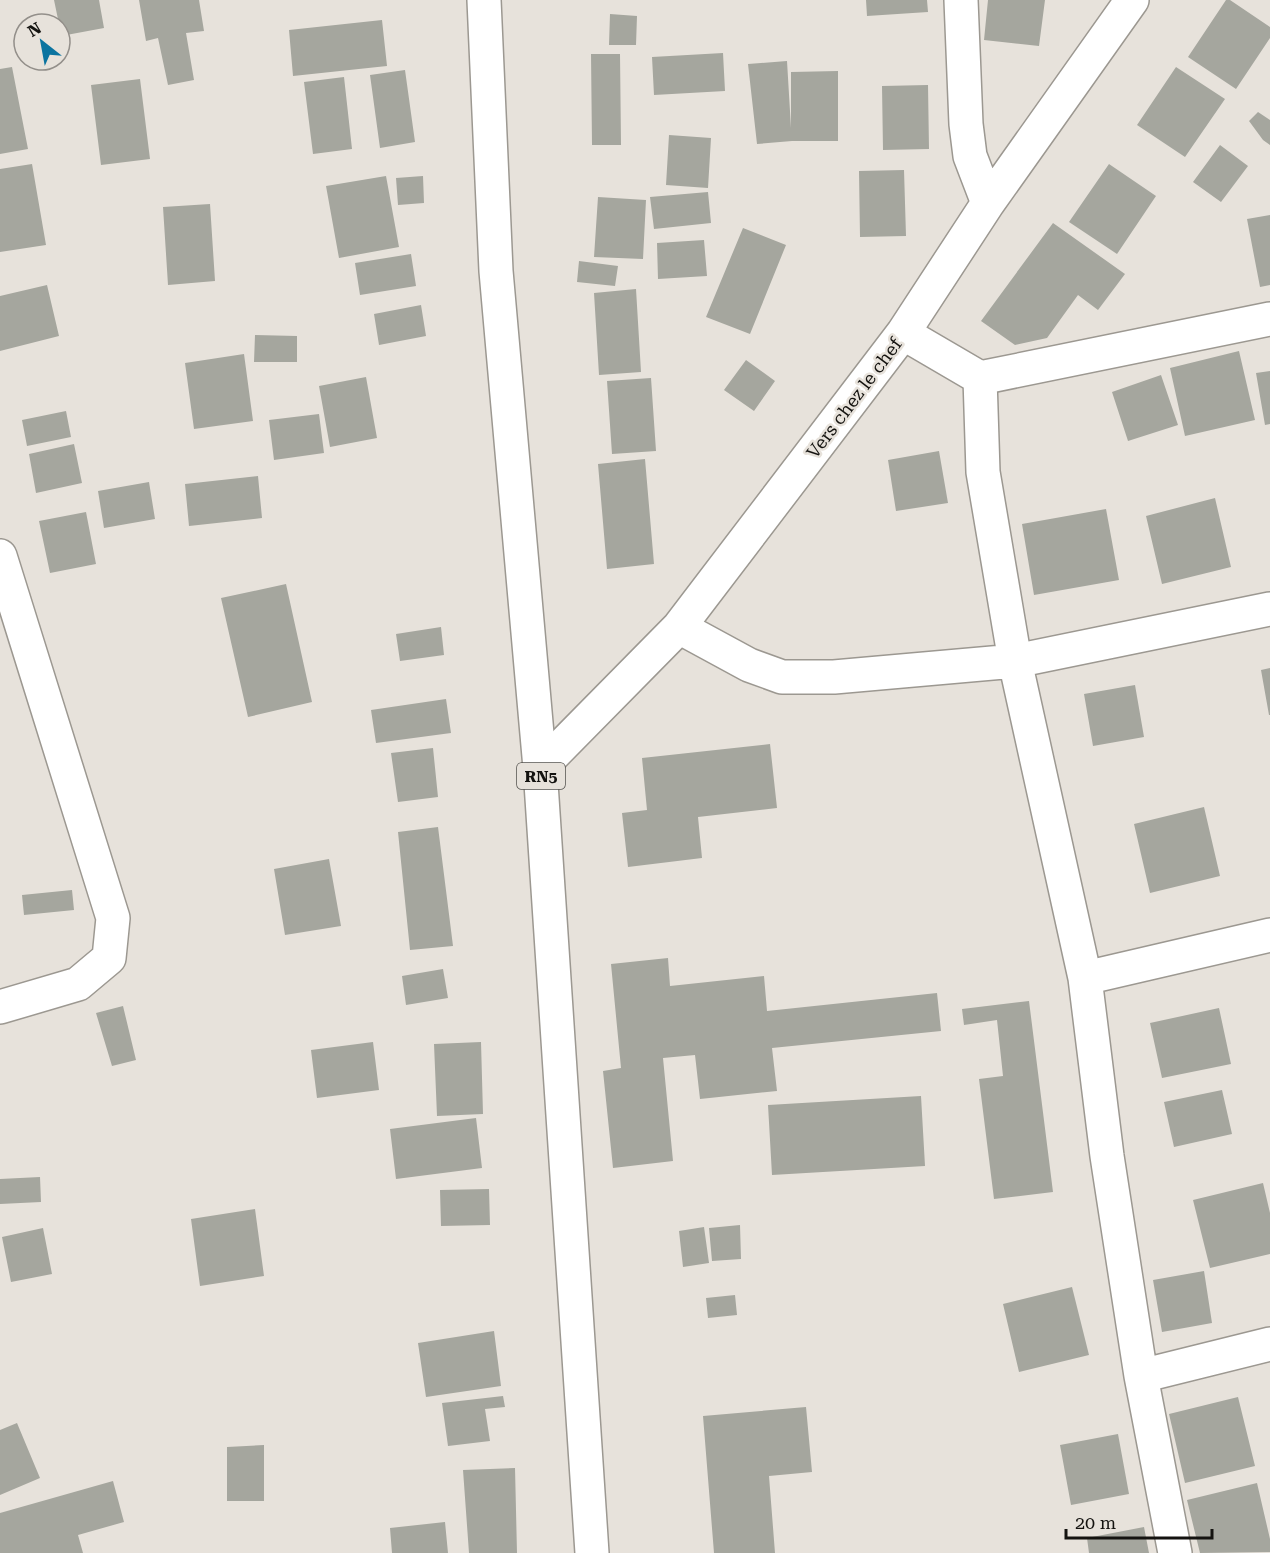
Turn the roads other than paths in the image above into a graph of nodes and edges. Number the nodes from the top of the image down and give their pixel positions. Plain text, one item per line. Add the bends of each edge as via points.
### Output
1 (484, 0) edge
2 (961, 0) edge
3 (1132, 0) edge
4 (988, 203) junction
5 (1270, 320) edge
6 (903, 333) junction
7 (980, 378) junction
8 (0, 556) edge
9 (1270, 609) edge
10 (679, 627) junction
11 (1015, 661) junction
12 (540, 768) junction
13 (1270, 935) edge
14 (1085, 978) junction
15 (0, 1007) edge
16 (1270, 1344) edge
17 (1141, 1376) junction
18 (592, 1553) edge
19 (1175, 1553) edge

1 - 12 main road, RN5 via 496,271
2 - 4 main road via 970,156
3 - 4 main road, Vers chez le chef
4 - 6 main road, Vers chez le chef
5 - 7 main road
6 - 7 main road
6 - 10 main road, Vers chez le chef
7 - 11 main road via 983,472
8 - 15 main road via 113,918 109,958 78,984
9 - 11 main road
10 - 11 main road via 748,665 782,677 834,677
10 - 12 main road, Vers chez le chef
11 - 14 main road
12 - 18 main road, RN5
13 - 14 main road
14 - 17 main road via 1107,1156
16 - 17 main road
17 - 19 main road

